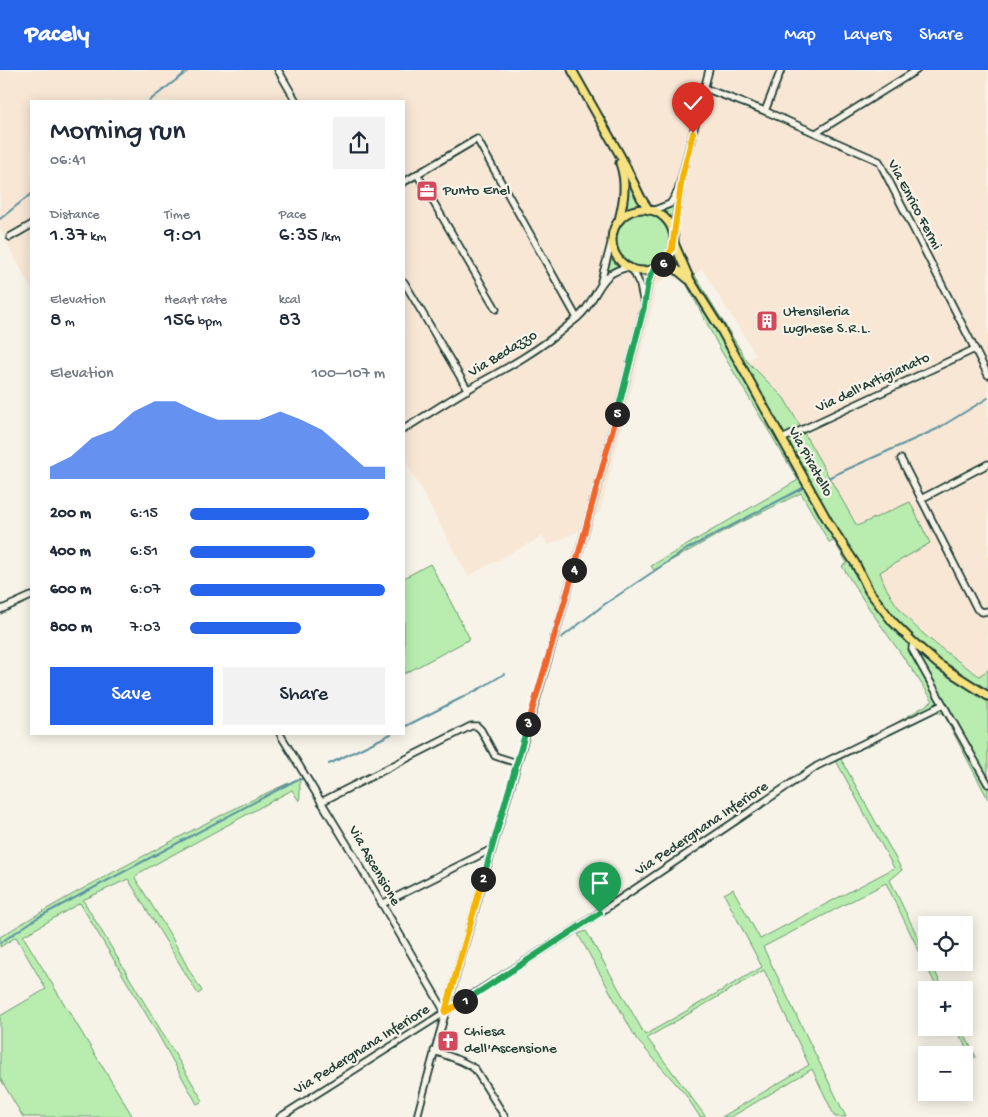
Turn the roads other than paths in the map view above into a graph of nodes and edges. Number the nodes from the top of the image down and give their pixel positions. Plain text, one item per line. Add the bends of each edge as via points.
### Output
1 (278, 70) edge
2 (572, 70) edge
3 (709, 70) edge
4 (781, 70) edge
5 (917, 70) edge
6 (704, 88) junction
7 (295, 100) edge
8 (765, 111) junction
9 (816, 133) junction
10 (613, 144) junction
11 (417, 174) junction
12 (682, 177) junction
13 (405, 181) edge
14 (651, 211) junction
15 (619, 221) junction
16 (30, 226) edge
17 (673, 235) junction
18 (10, 238) dead end
19 (612, 240) junction
20 (674, 243) junction
21 (630, 268) junction
22 (656, 268) junction
23 (405, 284) edge
24 (600, 284) junction
25 (694, 287) junction
26 (644, 307) junction
27 (496, 309) dead end
28 (577, 318) junction
29 (974, 349) junction
30 (988, 375) edge
31 (468, 390) junction
32 (405, 428) edge
33 (782, 439) junction
34 (901, 459) dead end
35 (988, 464) edge
36 (921, 499) junction
37 (30, 596) edge
38 (0, 610) edge
39 (988, 611) edge
40 (913, 642) junction
41 (988, 696) edge
42 (942, 705) junction
43 (281, 735) edge
44 (517, 763) junction
45 (988, 784) edge
46 (321, 802) junction
47 (492, 849) junction
48 (382, 904) junction
49 (445, 1012) junction
50 (434, 1052) junction
51 (280, 1117) edge
52 (417, 1117) edge
53 (506, 1117) edge

1 - 7 street
2 - 10 main road
3 - 6 street
4 - 8 street
5 - 9 street
6 - 8 street, Via Enrico Fermi
6 - 12 street
8 - 9 street, Via Enrico Fermi
9 - 29 street, Via Enrico Fermi via 879,161
10 - 14 main road
10 - 15 main road via 625,181
11 - 13 street
11 - 27 street
11 - 28 street via 477,139
12 - 14 street via 672,202
12 - 17 street
14 - 15 main road via 636,210
14 - 17 main road via 664,218
15 - 19 main road
16 - 18 street
17 - 20 main road
19 - 21 main road via 618,258
19 - 24 street, Via Bedazzo
20 - 22 main road via 667,259
20 - 25 main road, Via Piratello
21 - 22 main road
21 - 24 street, Via Bedazzo via 612,272
21 - 26 street via 640,285
22 - 25 main road, Via Piratello via 676,269
22 - 26 street via 648,282
23 - 31 street
24 - 28 street, Via Bedazzo via 589,305
25 - 33 main road, Via Piratello
26 - 44 street via 604,464
28 - 31 street, Via Bedazzo via 530,354
29 - 30 street, Via Enrico Fermi
29 - 33 street, Via dell'Artigianato
31 - 32 street, Via Bedazzo
33 - 40 main road, Via Piratello via 869,591
34 - 36 street
35 - 36 street
36 - 39 street via 977,609
37 - 38 street
40 - 41 main road, Via Piratello via 938,664
40 - 42 street, Via Piratello via 912,649
42 - 45 street, Via Piratello
42 - 49 street, Via Pedergnana Inferiore via 817,766 565,936
43 - 46 street, Via Ascensione
44 - 46 street via 495,756 481,730 471,726
44 - 47 street
46 - 48 street, Via Ascensione
47 - 48 street
47 - 49 street
48 - 49 street, Via Ascensione
49 - 50 street
49 - 51 street, Via Pedergnana Inferiore
50 - 52 street
50 - 53 street via 475,1069

